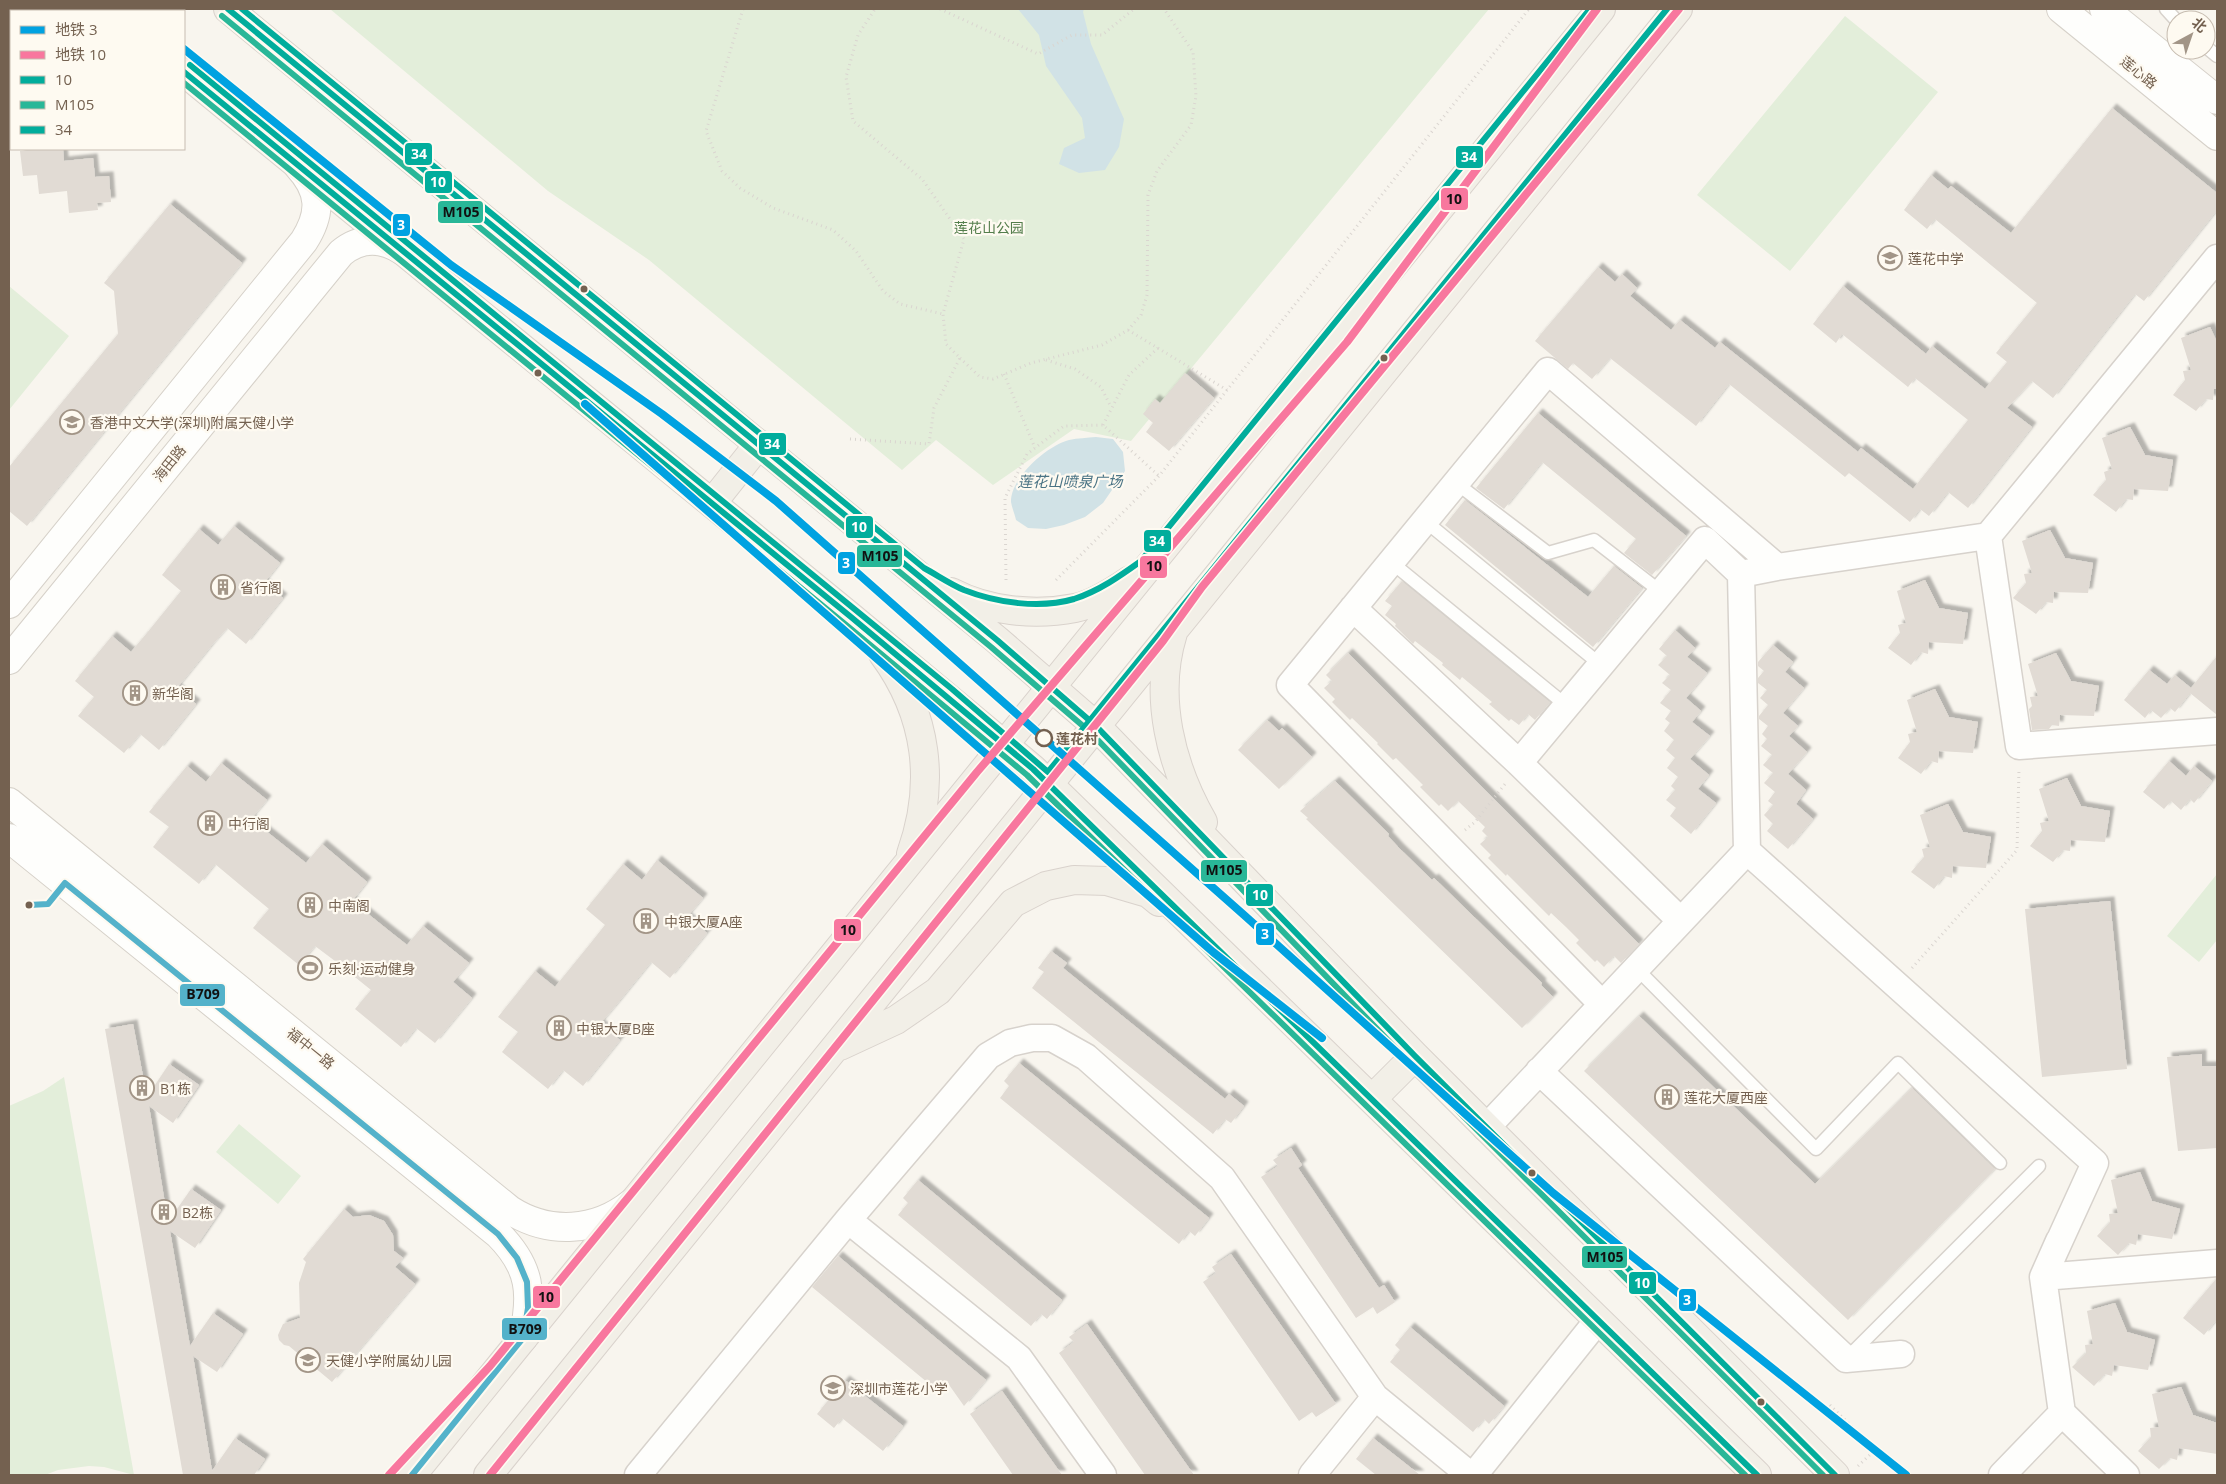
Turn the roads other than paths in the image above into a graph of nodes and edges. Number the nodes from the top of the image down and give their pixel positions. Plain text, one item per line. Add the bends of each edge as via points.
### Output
1 (228, 9) edge
2 (1601, 9) edge
3 (1678, 9) edge
4 (2061, 9) edge
5 (2104, 9) edge
6 (185, 73) edge
7 (2217, 100) edge
8 (2217, 136) edge
9 (292, 159) junction
10 (406, 253) junction
11 (2217, 258) edge
12 (759, 444) junction
13 (1456, 483) junction
14 (712, 503) junction
15 (1424, 521) junction
16 (1988, 536) junction
17 (1391, 562) junction
18 (1777, 567) junction
19 (1148, 568) junction
20 (1741, 574) junction
21 (919, 576) junction
22 (1661, 592) junction
23 (9, 604) edge
24 (1353, 608) junction
25 (851, 617) junction
26 (1174, 630) junction
27 (9, 660) edge
28 (1601, 665) junction
29 (1052, 686) junction
30 (1567, 706) junction
31 (1096, 726) junction
32 (2217, 731) edge
33 (1004, 744) junction
34 (1519, 763) junction
35 (1049, 784) junction
36 (9, 802) edge
37 (9, 838) edge
38 (1747, 851) junction
39 (906, 865) junction
40 (1243, 878) junction
41 (1681, 921) junction
42 (1209, 940) junction
43 (1636, 968) junction
44 (1602, 1004) junction
45 (834, 1049) junction
46 (1415, 1056) junction
47 (1538, 1071) junction
48 (1372, 1099) junction
49 (1486, 1128) junction
50 (2000, 1164) dead end
51 (2039, 1166) dead end
52 (633, 1202) junction
53 (489, 1210) junction
54 (848, 1220) junction
55 (2059, 1241) dead end
56 (2217, 1263) edge
57 (2043, 1277) junction
58 (1598, 1320) junction
59 (523, 1338) junction
60 (1901, 1354) dead end
61 (1846, 1360) junction
62 (1375, 1398) junction
63 (2062, 1413) junction
64 (1845, 1472) edge
65 (412, 1475) edge
66 (488, 1475) edge
67 (638, 1475) edge
68 (1103, 1475) edge
69 (1312, 1475) edge
70 (1472, 1475) edge
71 (1758, 1475) edge
72 (2002, 1475) edge
73 (2126, 1475) edge

1 - 12 main road
2 - 19 main road
3 - 26 main road
4 - 8 street, 莲心路
5 - 7 street, 莲心路
6 - 9 main road
9 - 10 main road
9 - 23 street via 309,180 316,199 315,221 307,236
10 - 14 main road
10 - 27 street, 海田路 via 388,243 369,240 341,253
11 - 16 street
12 - 14 main road
12 - 21 main road
13 - 15 street
13 - 18 street via 1548,372
13 - 22 lane via 1548,553 1594,540
14 - 25 main road
15 - 17 street
15 - 28 lane
16 - 18 street
16 - 32 street via 2019,746
17 - 24 street
17 - 30 lane
18 - 20 street
19 - 21 main road via 1115,591 1076,608 1044,611 1003,610 966,600
19 - 29 main road
20 - 22 street via 1705,540
20 - 38 street
21 - 29 main road
22 - 28 street
24 - 34 street
24 - 44 street via 1290,685
25 - 33 main road
25 - 39 main road via 875,643 896,674 921,731 925,755 924,794 916,837
26 - 31 main road
26 - 40 main road via 1167,658 1165,695 1174,755 1206,827
28 - 30 street
29 - 31 main road
29 - 33 main road
30 - 34 street
31 - 35 main road
31 - 40 main road
33 - 35 main road
33 - 39 main road
34 - 41 street
35 - 42 main road
35 - 45 main road
36 - 53 street, 福中一路
37 - 53 street, 福中一路
38 - 41 street
38 - 57 street via 2095,1162
39 - 52 main road
40 - 46 main road
41 - 43 street
42 - 45 main road via 1148,893 1107,880 1074,880 1046,886 1013,903 938,991 896,1020
42 - 48 main road
43 - 44 street
43 - 50 lane via 1816,1149 1898,1063
44 - 47 street
45 - 66 main road
46 - 48 main road
46 - 49 main road
47 - 49 street
47 - 61 street
48 - 58 main road
49 - 64 main road
51 - 61 lane
52 - 53 street, 福中一路 via 617,1214 593,1224 558,1228
52 - 59 main road
53 - 59 street, 福中一路 via 524,1273 529,1294
54 - 62 street via 988,1056 1010,1043 1052,1038 1086,1057 1222,1178
54 - 67 street
54 - 68 street via 1019,1358
55 - 57 street
56 - 57 street
57 - 63 street
58 - 70 street
58 - 71 main road
59 - 65 main road
60 - 61 street
62 - 69 street
62 - 70 street
63 - 72 street
63 - 73 street

